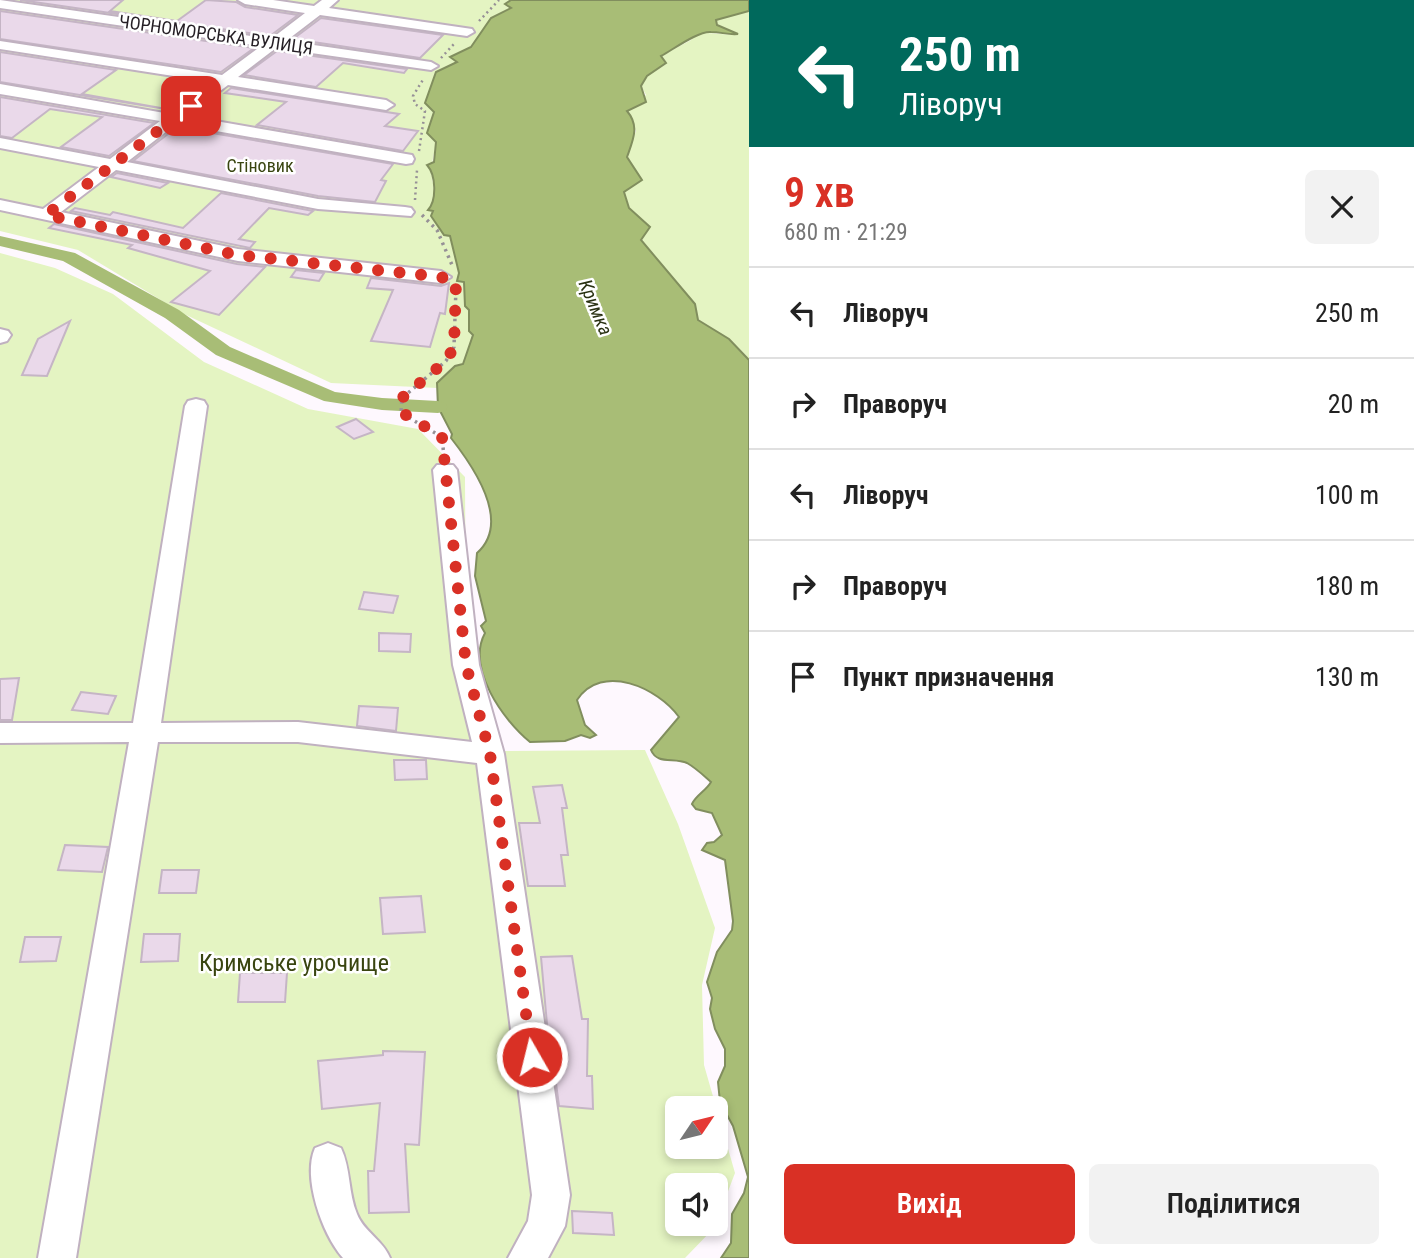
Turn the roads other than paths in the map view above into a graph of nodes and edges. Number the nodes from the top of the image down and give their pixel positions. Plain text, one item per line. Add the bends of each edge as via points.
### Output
1 (245, 0) edge
2 (0, 4) edge
3 (324, 5) edge
4 (467, 32) road end
5 (274, 43) junction
6 (0, 45) edge
7 (431, 66) road end
8 (226, 80) junction
9 (0, 89) edge
10 (386, 105) dead end
11 (174, 119) junction
12 (0, 143) edge
13 (406, 159) dead end
14 (114, 165) junction
15 (0, 205) edge
16 (405, 212) dead end
17 (46, 215) junction
18 (446, 279) road end
19 (196, 406) dead end
20 (445, 470) road end
21 (0, 733) edge
22 (145, 733) junction
23 (490, 754) junction
24 (328, 1160) dead end
25 (57, 1258) edge
26 (371, 1258) edge
27 (527, 1258) edge

1 - 3 lane
2 - 5 lane, ЧОРНОМОРСЬКА ВУЛИЦЯ
3 - 4 lane
3 - 5 lane
5 - 7 lane, ЧОРНОМОРСЬКА ВУЛИЦЯ
5 - 8 lane
6 - 8 lane
8 - 10 lane
8 - 11 lane
9 - 11 lane
11 - 13 lane
11 - 14 lane
12 - 14 lane
14 - 16 lane via 318,204
14 - 17 lane
15 - 17 lane
17 - 18 lane via 238,255
19 - 22 lane
20 - 23 lane via 466,665
21 - 22 lane
22 - 23 lane via 298,732
22 - 25 lane
23 - 27 lane via 551,1195 546,1226
24 - 26 lane via 336,1214 354,1246

